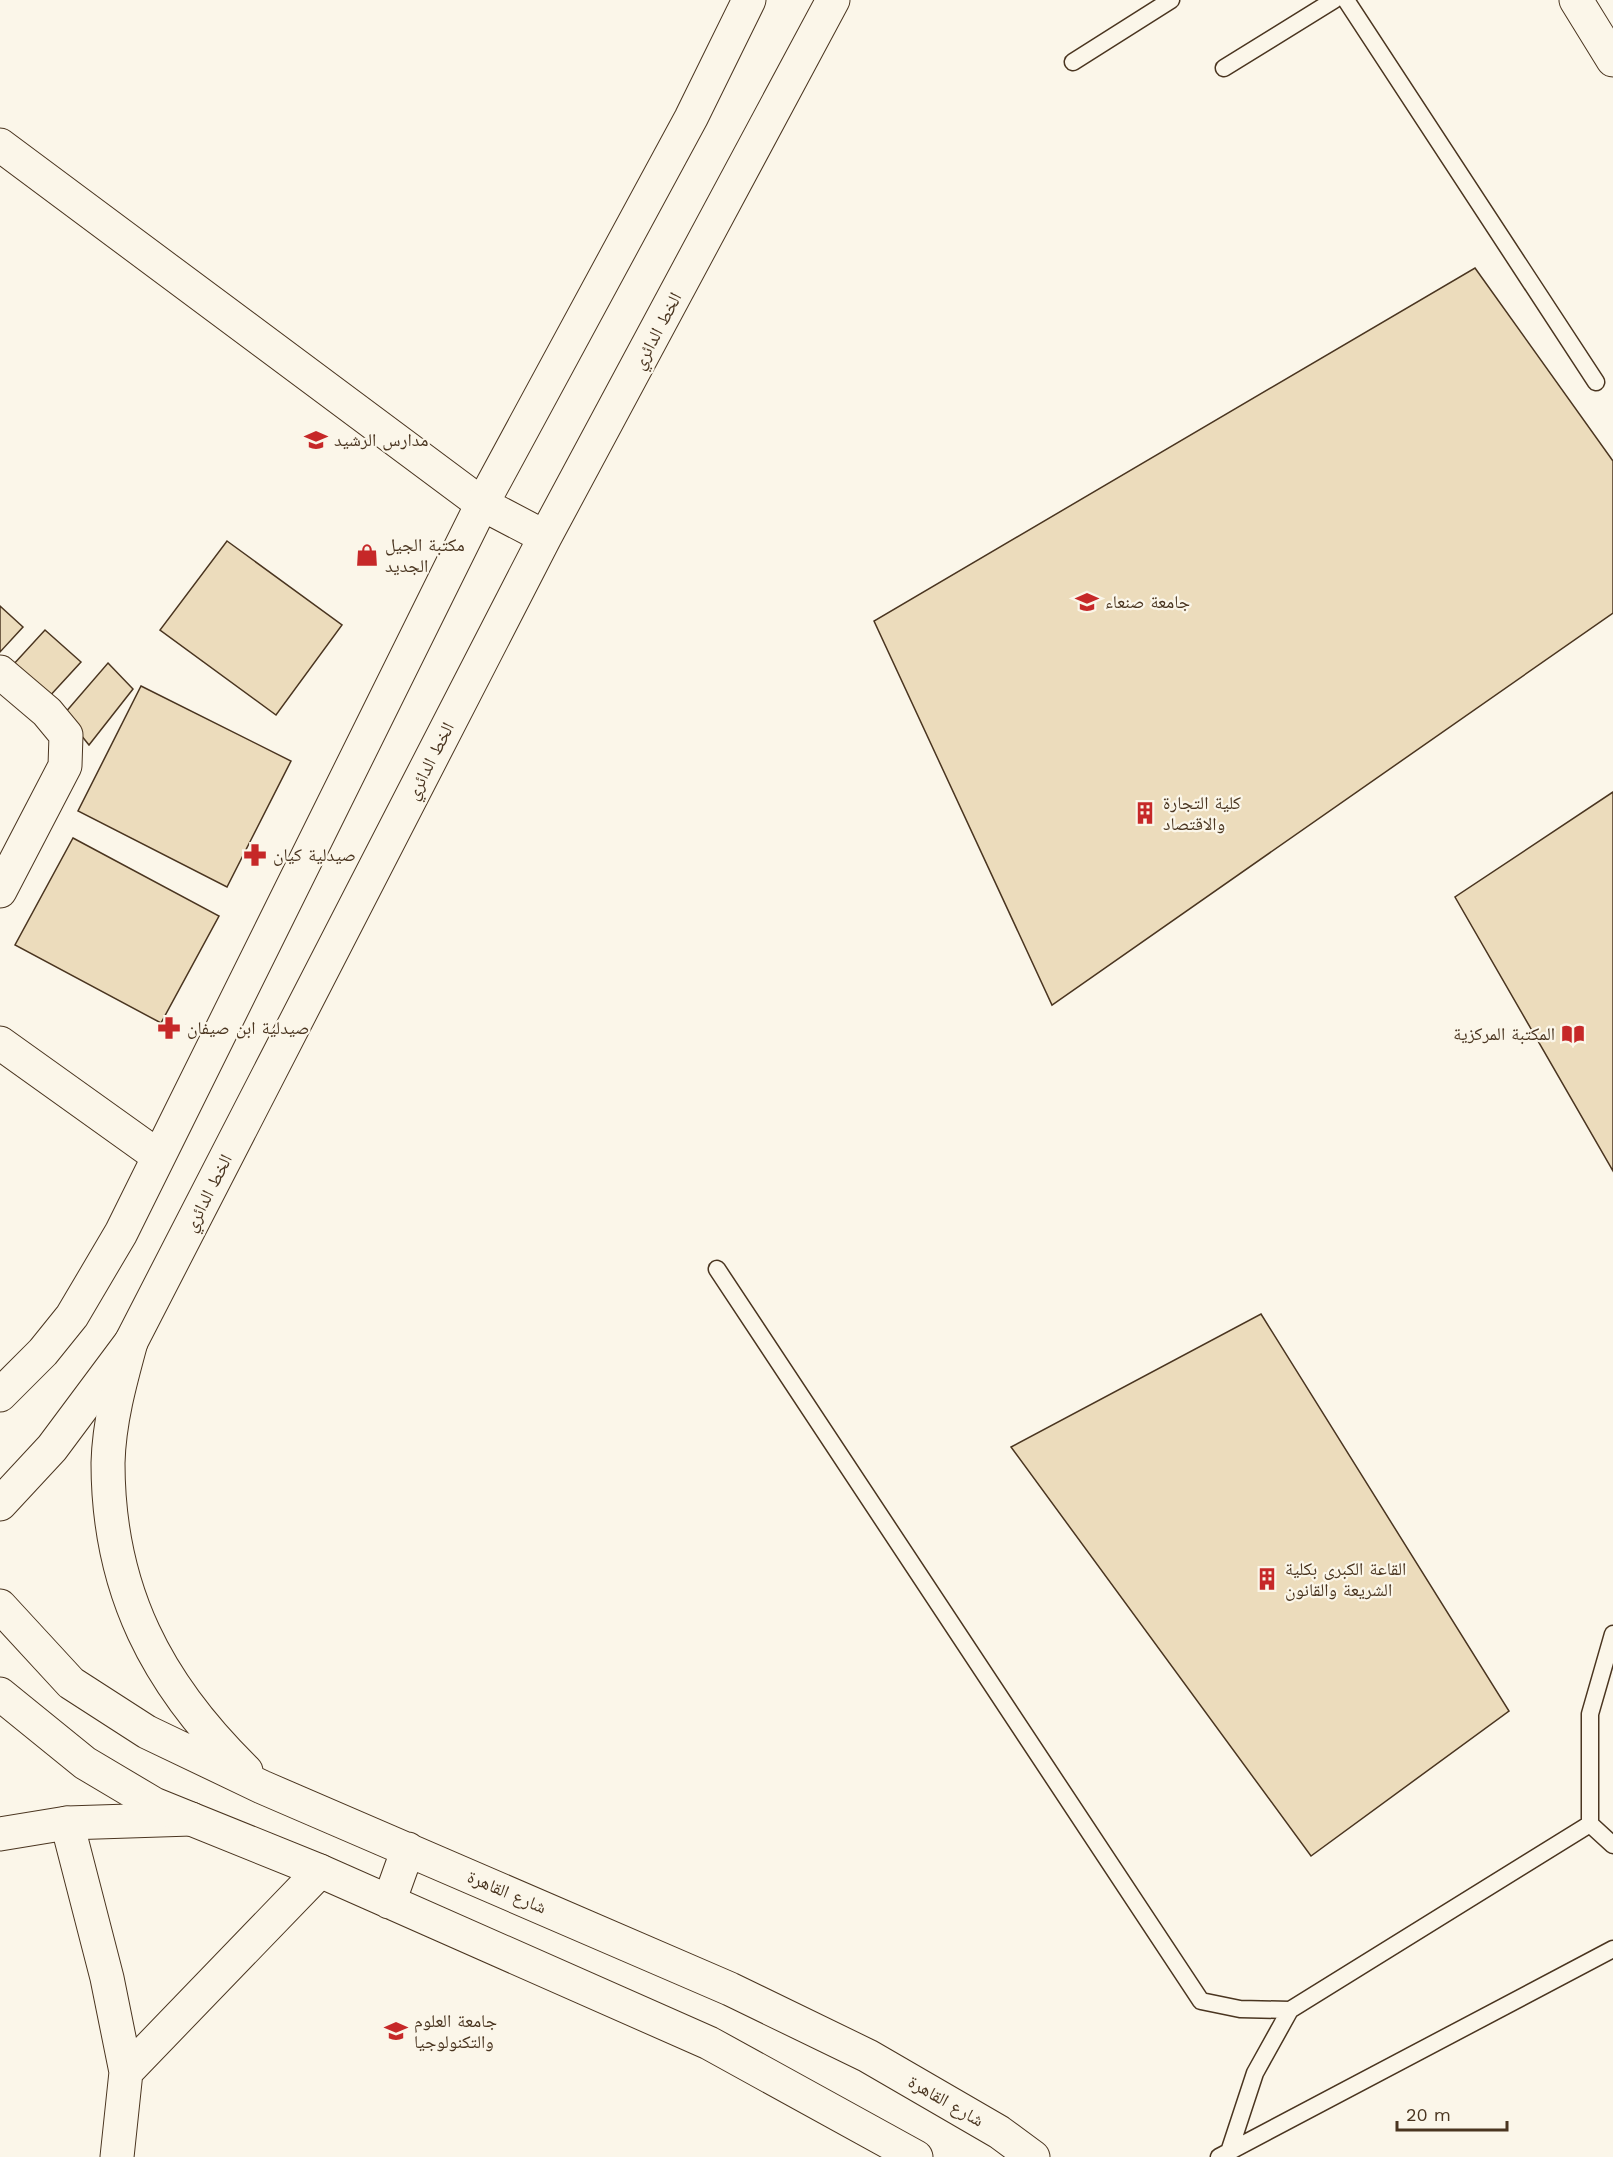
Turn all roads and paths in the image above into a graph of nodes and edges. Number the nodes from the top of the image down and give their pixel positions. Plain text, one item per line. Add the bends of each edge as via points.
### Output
1 (749, 0) edge
2 (833, 0) edge
3 (1171, 0) edge
4 (1334, 0) edge
5 (1346, 0) edge
6 (1576, 0) edge
7 (1613, 60) edge
8 (1073, 62) dead end
9 (1224, 68) dead end
10 (0, 145) edge
11 (1596, 382) dead end
12 (482, 504) junction
13 (545, 537) junction
14 (0, 672) edge
15 (0, 891) edge
16 (0, 1043) edge
17 (158, 1156) junction
18 (717, 1269) dead end
19 (131, 1342) junction
20 (0, 1395) edge
21 (0, 1504) edge
22 (0, 1606) edge
23 (1613, 1634) edge
24 (0, 1694) edge
25 (262, 1787) junction
26 (190, 1819) junction
27 (68, 1823) junction
28 (1590, 1824) junction
29 (0, 1834) edge
30 (1613, 1845) edge
31 (408, 1850) junction
32 (320, 1871) junction
33 (389, 1902) junction
34 (1613, 1949) edge
35 (1290, 2010) junction
36 (126, 2072) junction
37 (1224, 2154) edge
38 (117, 2157) edge
39 (916, 2157) edge
40 (1033, 2157) edge

1 - 12 main road via 691,118
2 - 13 main road, الخط الدائري
3 - 8 lane
4 - 9 lane
5 - 11 lane
6 - 7 main road
10 - 12 main road
12 - 13 main road
12 - 17 main road
13 - 19 main road, الخط الدائري
14 - 15 main road via 47,711 66,735 65,766
16 - 17 main road
17 - 20 main road via 72,1316
18 - 35 lane via 1201,2001 1240,2009
19 - 21 main road, الخط الدائري via 52,1448
19 - 25 main road via 115,1401 108,1462 112,1523 124,1583 146,1641 177,1694 216,1742
22 - 25 main road, شارع القاهرة via 71,1683 103,1706 184,1752
23 - 28 lane via 1590,1714
24 - 26 main road via 85,1763 119,1785
25 - 31 main road, شارع القاهرة
26 - 27 main road
26 - 32 main road
27 - 29 main road
27 - 36 main road
28 - 30 lane
28 - 35 lane
31 - 33 main road
31 - 40 main road, شارع القاهرة via 730,1989 868,2056 999,2132
32 - 33 main road
32 - 36 main road
33 - 39 main road via 709,2043
34 - 37 lane
35 - 37 lane via 1255,2073
36 - 38 main road

